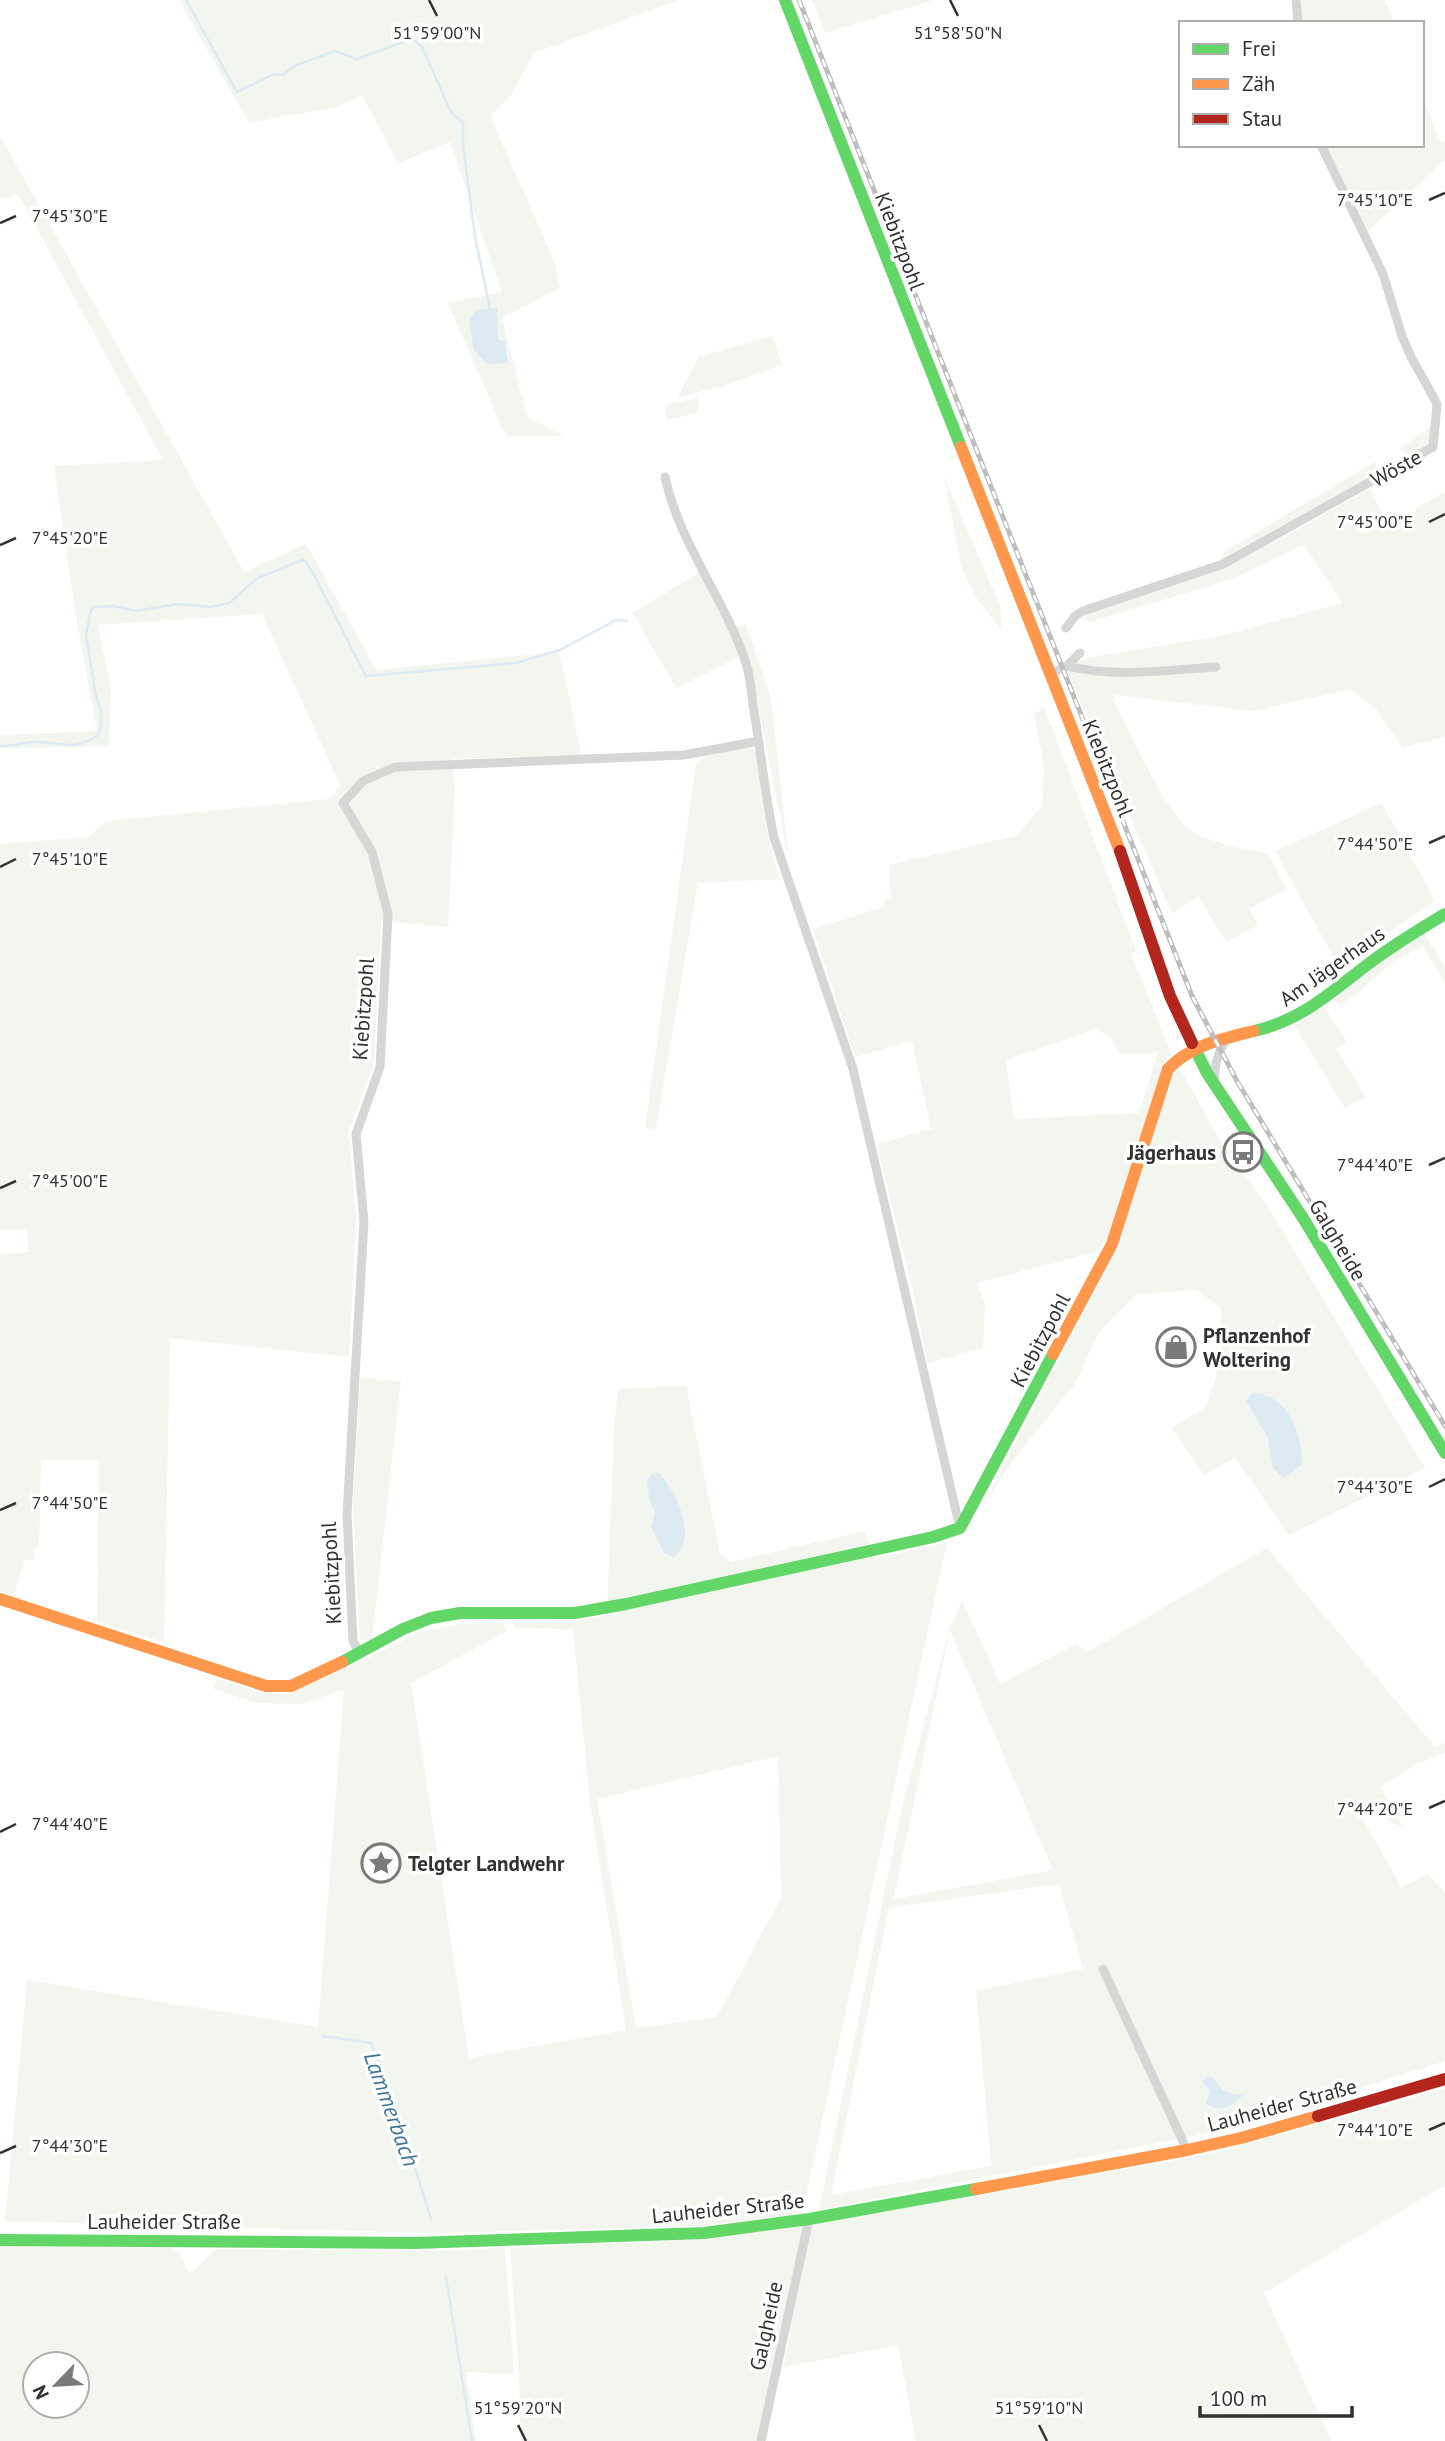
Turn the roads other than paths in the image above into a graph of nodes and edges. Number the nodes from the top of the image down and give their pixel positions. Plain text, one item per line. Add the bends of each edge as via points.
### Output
1 (785, 0) edge
2 (1296, 0) edge
3 (1298, 21) edge
4 (1322, 147) edge
5 (666, 477) dead end
6 (1066, 628) dead end
7 (1080, 653) dead end
8 (1067, 666) junction
9 (1216, 667) dead end
10 (1050, 674) junction
11 (759, 741) junction
12 (1445, 914) edge
13 (1227, 1039) junction
14 (1194, 1050) junction
15 (1214, 1085) junction
16 (1445, 1453) edge
17 (960, 1528) junction
18 (0, 1599) edge
19 (359, 1652) junction
20 (1103, 1969) dead end
21 (1445, 2079) edge
22 (1187, 2150) junction
23 (809, 2219) junction
24 (0, 2240) edge
25 (761, 2441) edge

1 - 10 street, Kiebitzpohl
2 - 3 street
4 - 6 street, Wöste via 1383,274 1411,357 1436,400 1433,447 1223,564 1083,611
5 - 11 street via 670,501 746,665
7 - 8 street
8 - 9 street via 1089,672
8 - 10 street
10 - 14 street, Kiebitzpohl
11 - 17 street via 766,801 781,861 853,1069
11 - 19 street, Kiebitzpohl via 684,755 394,767 363,781 343,803 372,852 388,914 380,1067 356,1134 364,1222 348,1514 354,1641
12 - 13 street, Am Jägerhaus via 1292,1019
13 - 14 street, Am Jägerhaus
13 - 15 street via 1219,1050
14 - 15 street, Galgheide
14 - 17 street, Kiebitzpohl via 1175,1059 1168,1069 1112,1244
15 - 16 street, Galgheide via 1303,1218
17 - 19 street, Kiebitzpohl via 587,1610 460,1613 431,1618
18 - 19 street, Kiebitzpohl via 266,1686 305,1681
20 - 22 street
21 - 22 street, Lauheider Straße
22 - 23 street, Lauheider Straße
23 - 24 street, Lauheider Straße via 704,2233 507,2242
23 - 25 street, Galgheide

